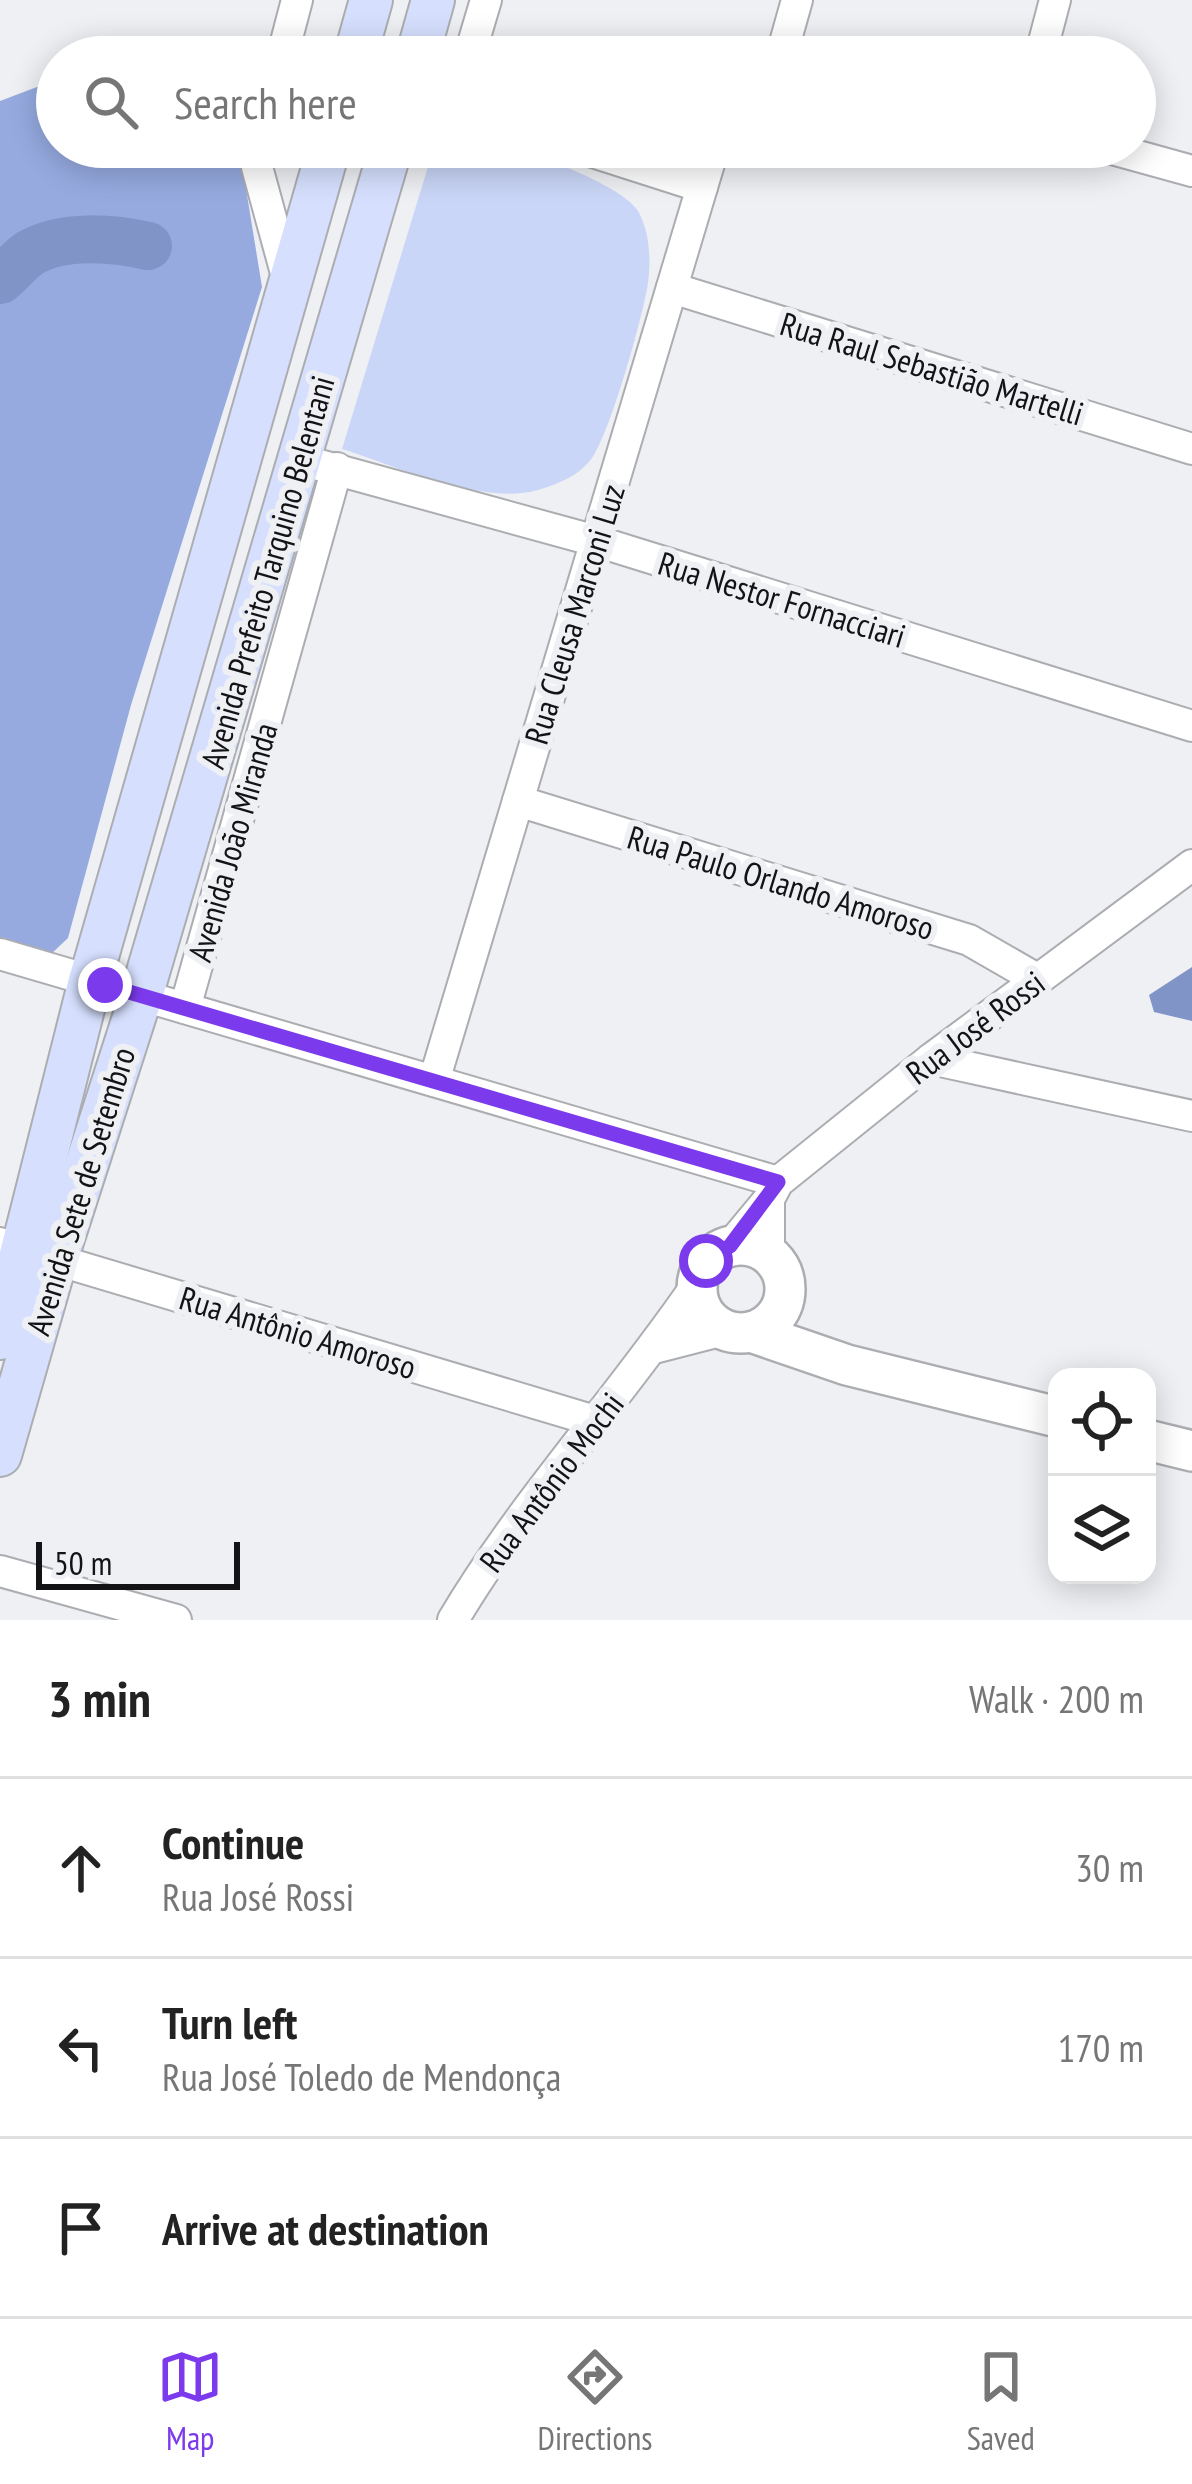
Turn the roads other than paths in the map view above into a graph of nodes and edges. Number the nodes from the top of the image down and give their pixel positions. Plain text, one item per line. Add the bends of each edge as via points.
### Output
1 (297, 0) edge
2 (371, 0) edge
3 (433, 0) edge
4 (486, 0) edge
5 (796, 0) edge
6 (1054, 0) edge
7 (288, 36) edge
8 (361, 36) edge
9 (423, 36) edge
10 (475, 36) edge
11 (787, 36) edge
12 (1045, 36) edge
13 (1156, 161) edge
14 (257, 168) edge
15 (323, 168) edge
16 (386, 168) edge
17 (643, 168) edge
18 (708, 168) edge
19 (1192, 171) edge
20 (702, 187) junction
21 (290, 284) junction
22 (672, 288) junction
23 (1192, 449) edge
24 (319, 464) junction
25 (596, 541) junction
26 (1192, 726) edge
27 (518, 801) junction
28 (1192, 865) edge
29 (0, 954) edge
30 (1037, 979) junction
31 (90, 980) junction
32 (142, 996) junction
33 (185, 1008) junction
34 (931, 1059) junction
35 (434, 1081) junction
36 (1192, 1116) edge
37 (773, 1191) junction
38 (730, 1246) junction
39 (26, 1251) edge
40 (769, 1256) junction
41 (696, 1286) junction
42 (782, 1306) junction
43 (738, 1331) junction
44 (0, 1338) edge
45 (654, 1348) junction
46 (847, 1365) junction
47 (1048, 1416) edge
48 (596, 1421) junction
49 (1156, 1442) edge
50 (1192, 1451) edge
51 (0, 1455) edge
52 (0, 1571) edge
53 (176, 1620) edge
54 (454, 1620) edge

1 - 7 street
2 - 8 main road
3 - 9 main road
4 - 10 street
5 - 11 street
6 - 12 street
13 - 19 street
14 - 21 street
15 - 21 main road, Avenida Prefeito Tarquino Belentani
16 - 24 main road, Avenida Prefeito Tarquino Belentani
17 - 20 street
18 - 20 street, Rua Cleusa Marconi Luz
20 - 22 street, Rua Cleusa Marconi Luz
21 - 31 main road, Avenida Prefeito Tarquino Belentani
22 - 23 street, Rua Raul Sebastião Martelli
22 - 25 street, Rua Cleusa Marconi Luz
24 - 25 street, Rua Nestor Fornacciari
24 - 32 main road, Avenida Prefeito Tarquino Belentani
24 - 33 street, Avenida João Miranda
25 - 26 street, Rua Nestor Fornacciari
25 - 27 street, Rua Cleusa Marconi Luz
27 - 30 street, Rua Paulo Orlando Amoroso via 969,940
27 - 35 street, Rua Cleusa Marconi Luz
28 - 30 street, Rua José Rossi
29 - 31 street
30 - 34 street, Rua José Rossi
31 - 32 street
31 - 39 main road, Avenida Sete de Setembro
32 - 33 street
32 - 39 main road, Avenida Sete de Setembro
33 - 35 street
34 - 36 street
34 - 37 street, Rua José Rossi
35 - 37 street
37 - 38 street, Rua José Rossi
37 - 40 street
38 - 40 street
38 - 41 street via 706,1261
39 - 44 main road, Avenida Sete de Setembro
39 - 48 street, Rua Antônio Amoroso
39 - 51 main road, Avenida Sete de Setembro
40 - 42 street via 784,1279
41 - 43 street via 703,1313
41 - 45 street, Rua Antônio Mochi
42 - 43 street via 775,1318
42 - 46 street
43 - 45 street
43 - 46 street
45 - 48 street, Rua Antônio Mochi
46 - 47 street
48 - 54 street, Rua Antônio Mochi
49 - 50 street
52 - 53 street

